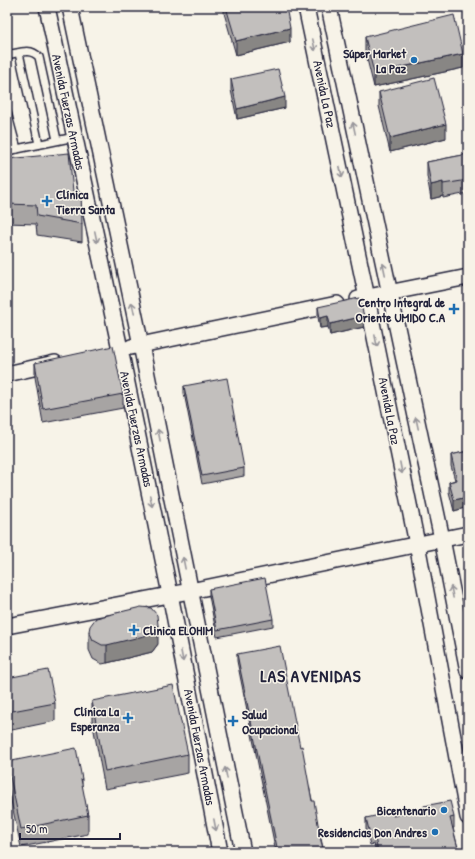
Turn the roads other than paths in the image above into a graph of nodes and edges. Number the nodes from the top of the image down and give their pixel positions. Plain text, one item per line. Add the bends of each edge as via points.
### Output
1 (47, 7) edge
2 (70, 7) edge
3 (306, 7) edge
4 (329, 7) edge
5 (19, 53) junction
6 (7, 55) edge
7 (7, 112) edge
8 (75, 137) junction
9 (57, 140) junction
10 (39, 144) junction
11 (17, 149) junction
12 (7, 151) edge
13 (468, 277) edge
14 (389, 293) junction
15 (367, 298) junction
16 (141, 345) junction
17 (120, 349) junction
18 (105, 352) edge
19 (67, 360) edge
20 (7, 374) edge
21 (468, 534) edge
22 (442, 540) junction
23 (417, 544) junction
24 (190, 591) junction
25 (170, 594) junction
26 (7, 626) edge
27 (468, 671) edge
28 (468, 817) edge
29 (220, 852) edge
30 (242, 852) edge

1 - 8 street, Avenida Fuerzas Armadas
16 -> 2 street, Avenida Fuerzas Armadas
3 -> 15 street, Avenida La Paz
14 -> 4 street, Avenida La Paz
5 - 6 lane
5 - 9 lane via 28,50 39,57
5 - 10 lane
7 - 11 lane
8 - 9 lane
8 -> 17 street, Avenida Fuerzas Armadas
9 - 10 lane
10 - 11 lane
11 - 12 lane
13 - 14 street
14 - 15 street
22 -> 14 street, Avenida La Paz
15 - 16 street
15 -> 23 street, Avenida La Paz
16 - 17 street
24 -> 16 street, Avenida Fuerzas Armadas
17 - 18 street
17 -> 25 street, Avenida Fuerzas Armadas
19 - 20 street
21 - 22 street
22 - 23 street
27 -> 22 street, Avenida La Paz
23 - 24 street
23 - 28 street, Avenida La Paz
24 - 25 street
30 -> 24 street, Avenida Fuerzas Armadas
25 - 26 street
25 -> 29 street, Avenida Fuerzas Armadas

